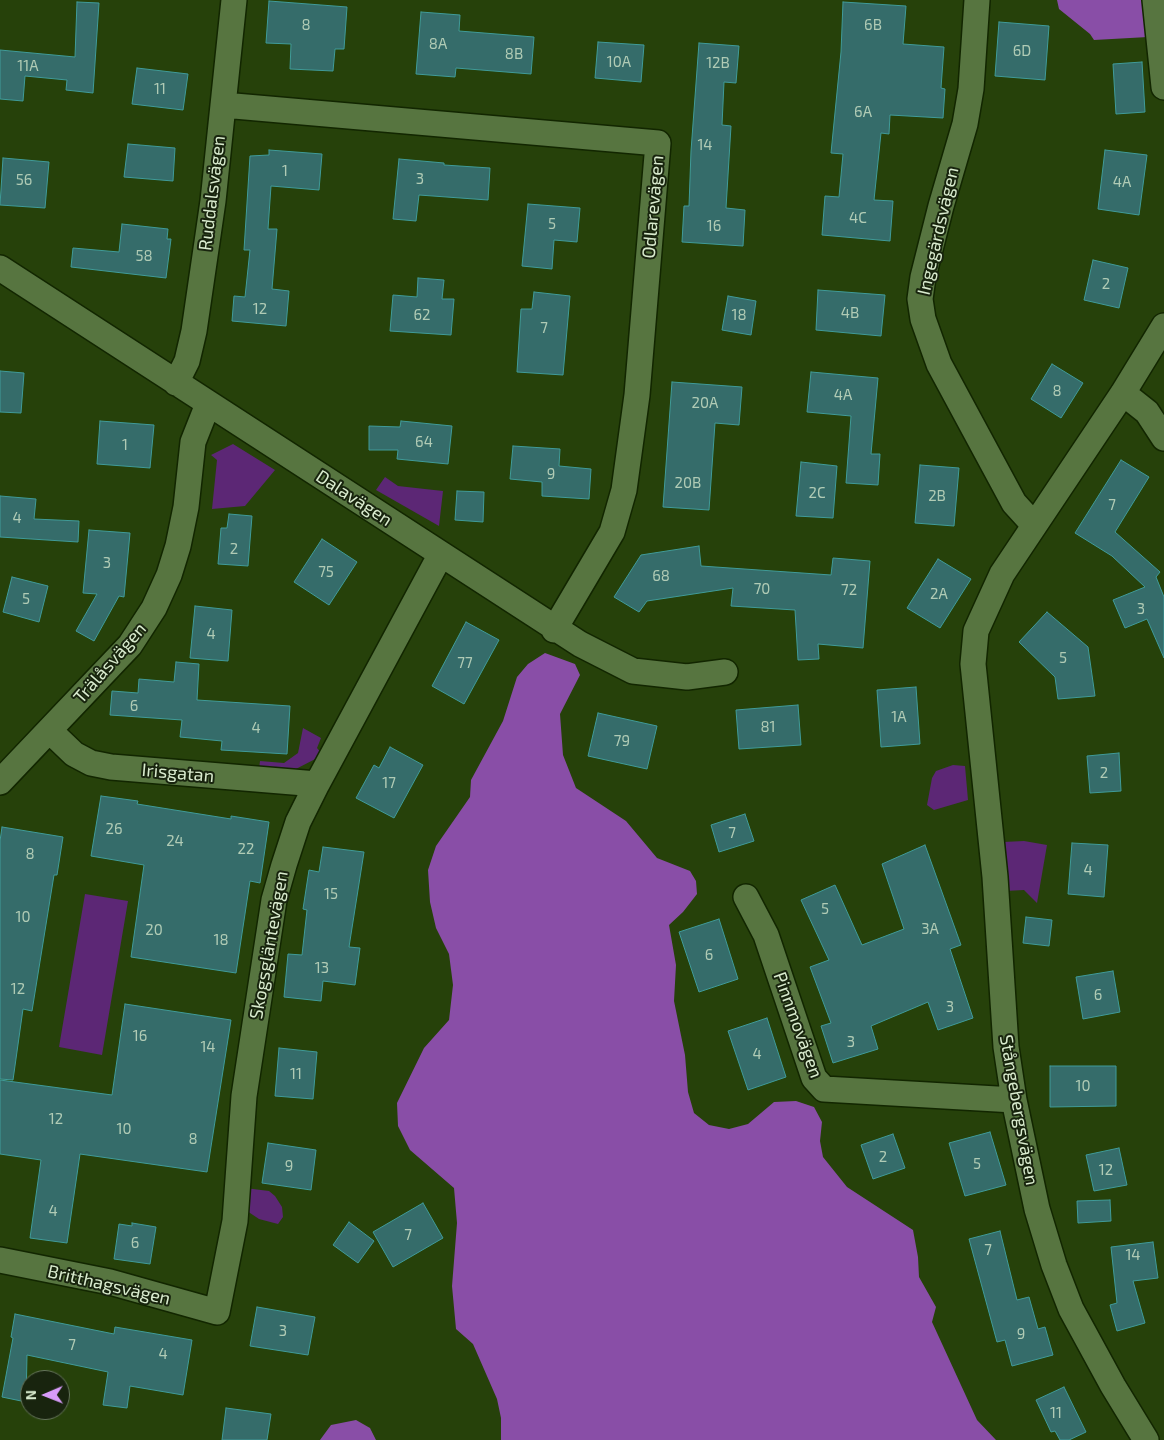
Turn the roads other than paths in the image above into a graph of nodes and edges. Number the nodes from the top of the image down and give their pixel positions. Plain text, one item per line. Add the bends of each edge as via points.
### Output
1 (234, 0) edge
2 (977, 0) edge
3 (1155, 0) edge
4 (1164, 87) edge
5 (223, 106) junction
6 (0, 268) edge
7 (1164, 326) edge
8 (176, 383) junction
9 (1123, 393) junction
10 (208, 404) junction
11 (1164, 438) edge
12 (1034, 526) junction
13 (441, 554) junction
14 (554, 630) junction
15 (725, 672) dead end
16 (50, 731) junction
17 (0, 782) edge
18 (317, 784) junction
19 (746, 897) dead end
20 (1014, 1100) junction
21 (0, 1260) edge
22 (217, 1312) joint
23 (1146, 1440) edge

1 - 5 street, Ruddalsvägen
2 - 12 street, Ingegärdsvägen via 965,124 923,276 920,299 923,319 939,364 1014,503
3 - 4 street
5 - 8 street, Ruddalsvägen via 194,331 187,361
5 - 14 street, Odlarevägen via 658,143 638,394 624,490 612,532
6 - 8 street, Dalavägen
7 - 9 street
8 - 10 street, Dalavägen
9 - 11 street via 1147,412
9 - 12 street
10 - 13 street, Dalavägen
10 - 16 street, Trälåsvägen via 193,442 178,546 157,602 130,645
12 - 20 street, Stångebergsvägen via 988,601 976,632 973,664 995,877 1006,1047
13 - 14 street, Dalavägen
13 - 18 street, Skogsgläntevägen
14 - 15 street, Dalavägen via 633,671 687,677
16 - 17 street, Trälåsvägen
16 - 18 street, Irisgatan via 74,754 91,763 111,767
18 - 22 street, Skogsgläntevägen via 298,822 274,900 244,1096 236,1221
19 - 20 street, Pinnmovägen via 766,935 814,1078 824,1089
20 - 23 street, Stångebergsvägen via 1038,1213 1061,1284 1082,1329
21 - 22 street, Britthagsvägen via 110,1282

